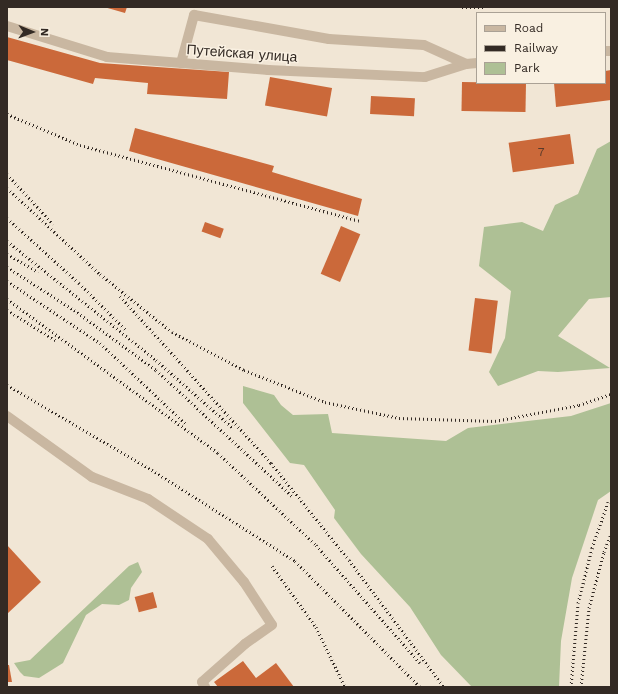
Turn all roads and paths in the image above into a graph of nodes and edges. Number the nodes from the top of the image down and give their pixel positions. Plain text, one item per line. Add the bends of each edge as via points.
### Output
1 (7, 26) edge
2 (181, 63) junction
3 (476, 63) edge
4 (466, 64) junction
5 (7, 416) edge
6 (205, 687) edge

1 - 2 street, Путейская улица via 107,57
2 - 4 street, Путейская улица via 268,70 425,77
2 - 4 street via 194,15 329,39 424,45
3 - 4 street, Путейская улица
5 - 6 street via 92,477 148,499 208,539 244,582 272,625 245,644 202,682

